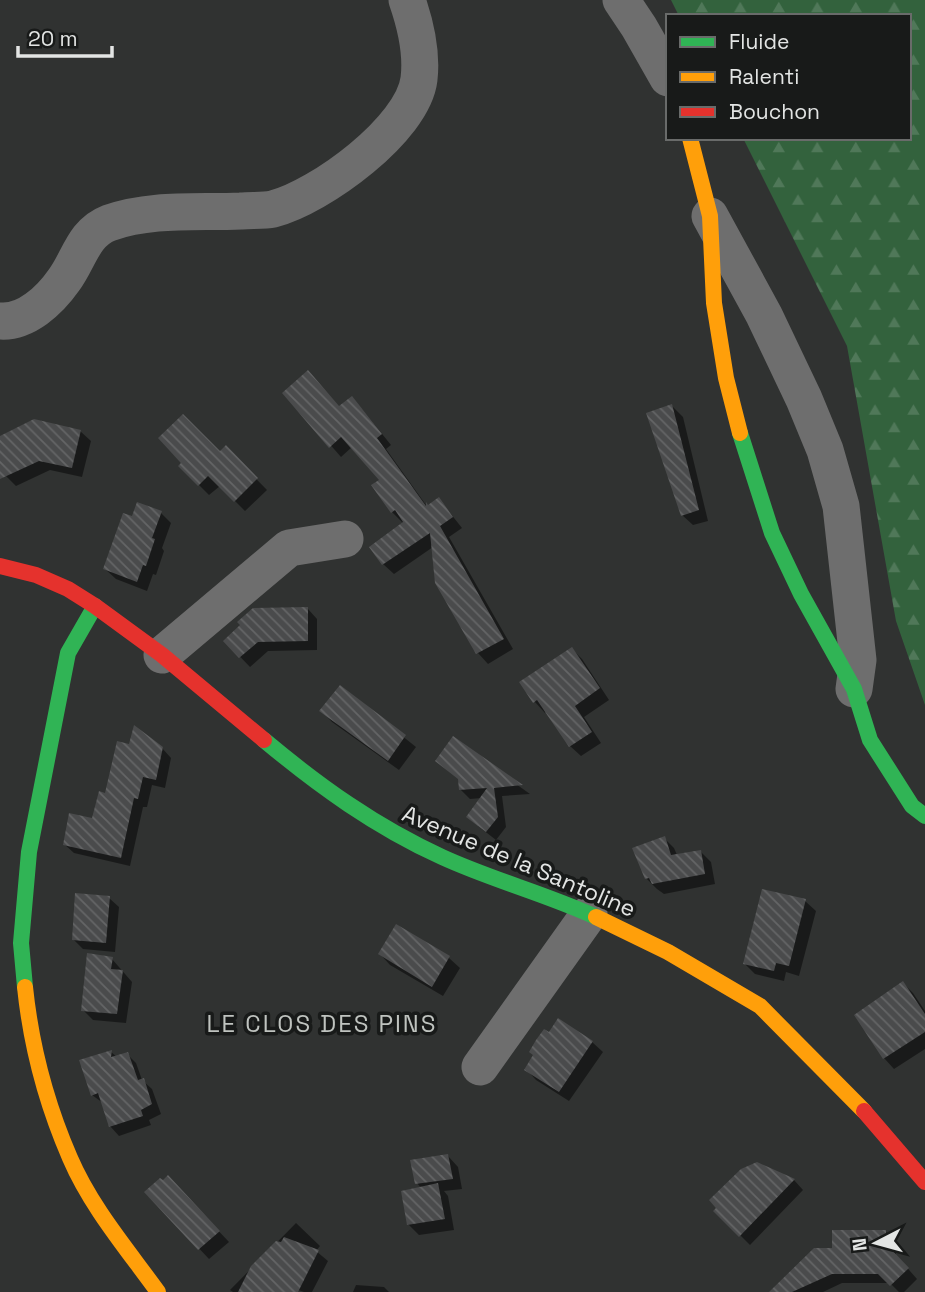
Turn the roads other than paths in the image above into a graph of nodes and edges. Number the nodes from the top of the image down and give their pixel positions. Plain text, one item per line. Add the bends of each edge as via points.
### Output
1 (407, 0) edge
2 (621, 0) edge
3 (666, 74) edge
4 (691, 140) edge
5 (710, 216) junction
6 (0, 321) edge
7 (345, 539) dead end
8 (0, 566) edge
9 (95, 606) junction
10 (162, 655) junction
11 (854, 689) junction
12 (925, 816) edge
13 (589, 914) junction
14 (480, 1067) dead end
15 (925, 1182) edge
16 (158, 1292) edge

1 - 6 street via 418,46 419,79 410,107 384,138 347,170 309,194 272,209 169,211 105,224 82,245 65,279 37,310 10,322
2 - 3 street
4 - 5 street
5 - 11 street via 714,303 745,455 772,533
5 - 11 street via 764,315 825,450 841,506 858,660
7 - 10 street via 289,548
8 - 9 street, Avenue de la Santoline via 36,575
9 - 10 street, Avenue de la Santoline
9 - 16 street via 68,653 29,852 20,943 34,1041 70,1158 104,1218
10 - 13 street, Avenue de la Santoline via 308,777 372,821 442,857
11 - 12 street via 870,740 912,806
13 - 14 street
13 - 15 street, Avenue de la Santoline via 668,952 760,1006 878,1125

